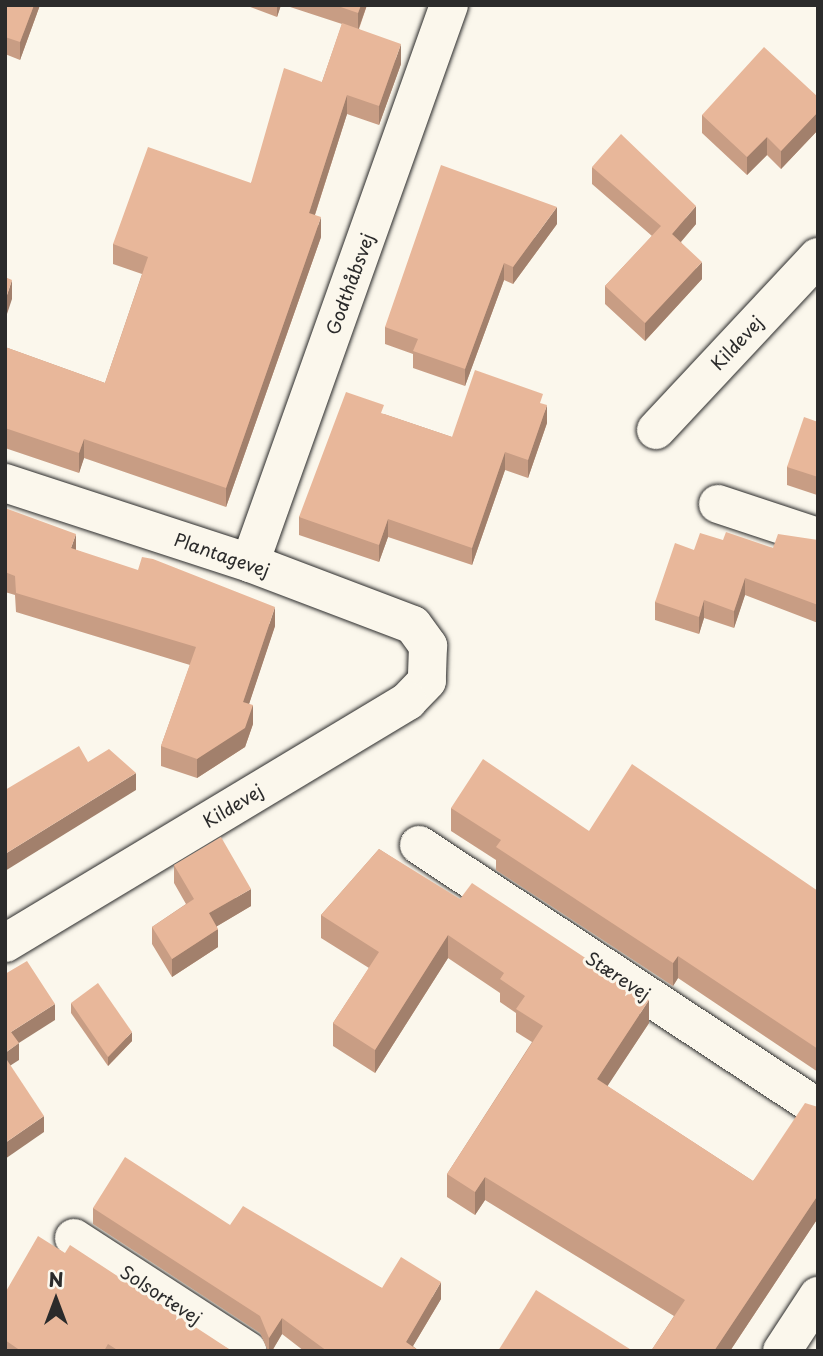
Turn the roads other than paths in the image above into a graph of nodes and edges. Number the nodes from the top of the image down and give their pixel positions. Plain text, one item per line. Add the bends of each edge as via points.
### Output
1 (449, 5) edge
2 (818, 257) edge
3 (656, 430) dead end
4 (5, 483) edge
5 (718, 504) dead end
6 (818, 537) edge
7 (250, 563) junction
8 (428, 646) joint
9 (419, 845) dead end
10 (5, 943) edge
11 (818, 1108) edge
12 (74, 1238) dead end
13 (818, 1296) edge
14 (248, 1351) edge
15 (782, 1351) edge

1 - 7 street, Godthåbsvej
2 - 3 street, Kildevej
4 - 7 street, Plantagevej
5 - 6 street
7 - 8 street, Plantagevej via 413,625
8 - 10 street, Kildevej via 427,681 408,701
9 - 11 street, Stærevej
12 - 14 street, Solsortevej
13 - 15 street

